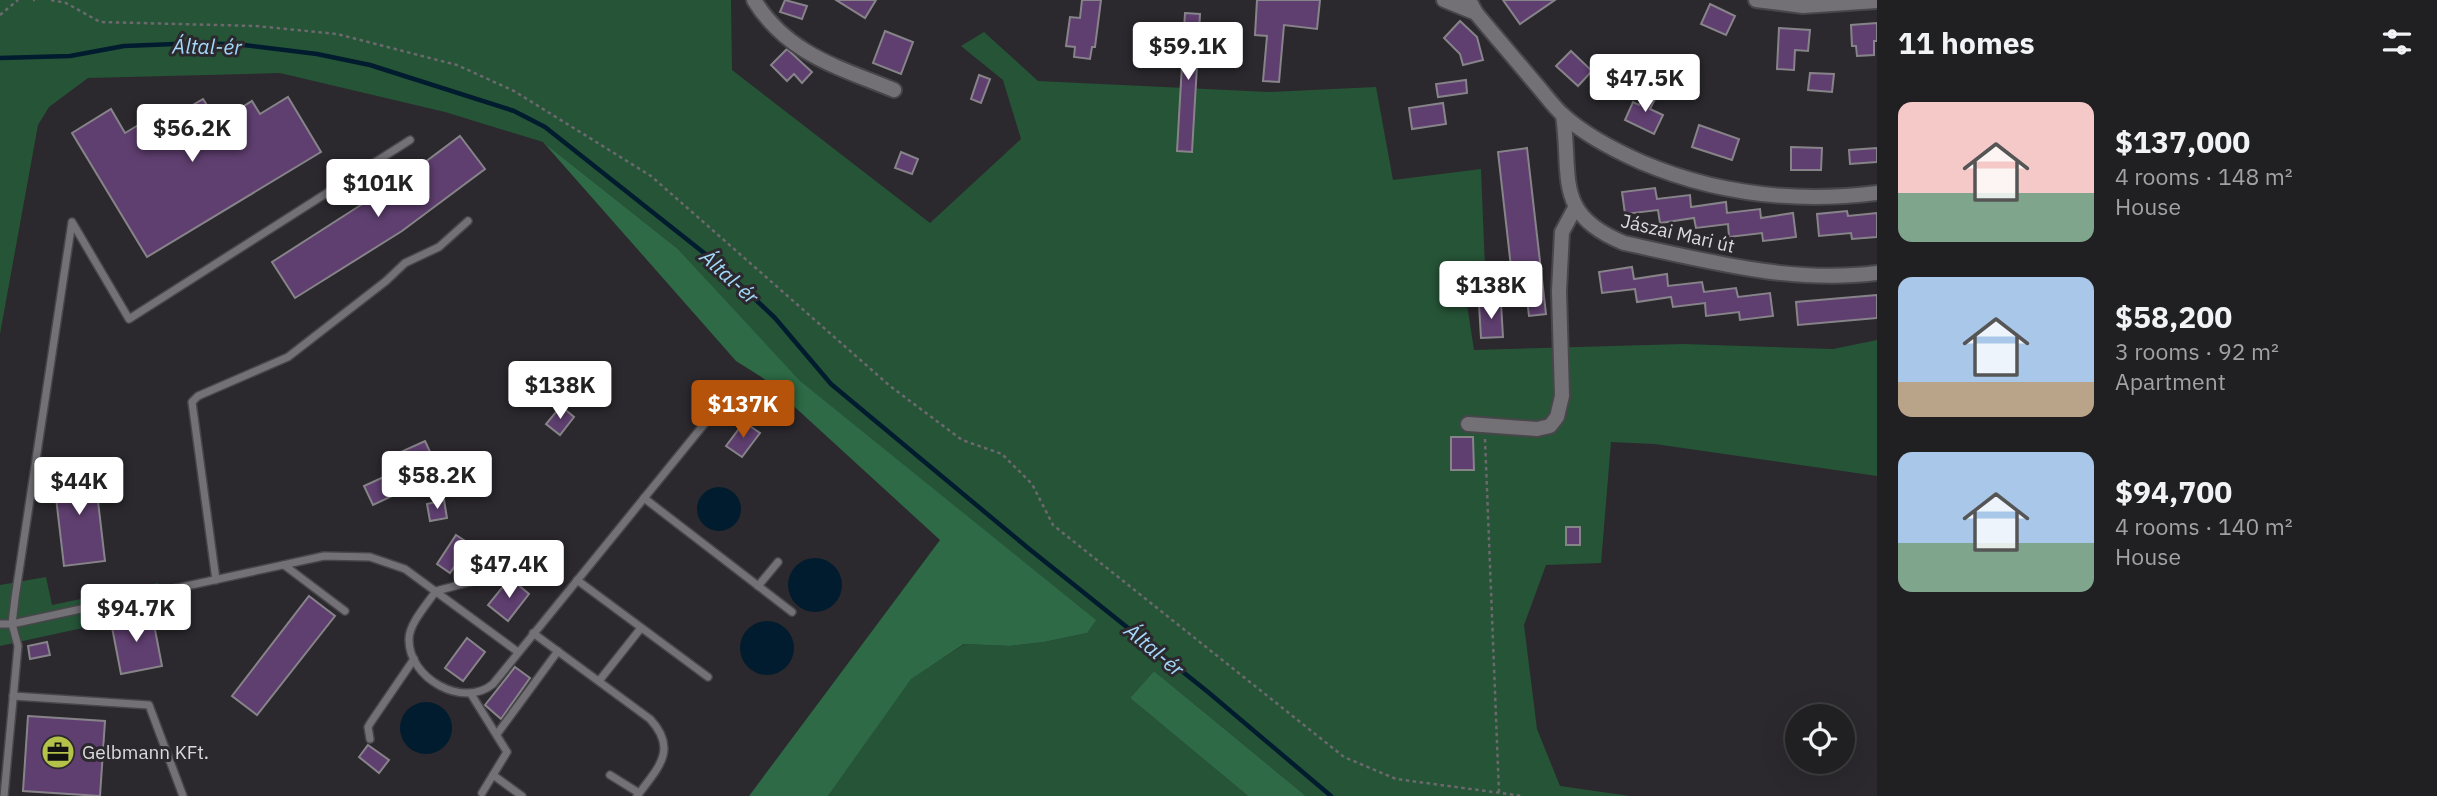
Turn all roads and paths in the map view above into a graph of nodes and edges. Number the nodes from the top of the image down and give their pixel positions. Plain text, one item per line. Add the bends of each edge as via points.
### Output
1 (18, 0) edge
2 (51, 0) edge
3 (754, 0) edge
4 (1444, 0) edge
5 (1756, 0) edge
6 (1877, 1) edge
7 (1473, 7) edge
8 (0, 15) edge
9 (894, 90) dead end
10 (1563, 115) junction
11 (410, 140) dead end
12 (1877, 193) edge
13 (1575, 208) junction
14 (468, 221) dead end
15 (1877, 273) edge
16 (736, 407) dead end
17 (1468, 424) dead end
18 (1485, 425) junction
19 (644, 498) junction
20 (778, 562) dead end
21 (284, 565) junction
22 (502, 578) dead end
23 (216, 580) junction
24 (577, 580) junction
25 (758, 586) junction
26 (436, 592) junction
27 (345, 611) dead end
28 (792, 612) dead end
29 (0, 624) edge
30 (12, 624) junction
31 (641, 628) junction
32 (533, 633) junction
33 (558, 651) junction
34 (518, 652) junction
35 (414, 659) junction
36 (708, 677) dead end
37 (598, 681) junction
38 (471, 694) junction
39 (13, 696) junction
40 (497, 734) junction
41 (370, 739) dead end
42 (493, 775) junction
43 (610, 775) dead end
44 (482, 793) dead end
45 (1499, 793) junction
46 (638, 795) edge
47 (4, 796) edge
48 (183, 796) edge
49 (522, 796) edge
50 (1523, 796) edge

1 - 8 path
2 - 45 path via 100,22 256,26 337,34 457,65 514,91 651,176 890,386 962,440 1002,454 1032,484 1053,525 1344,757 1396,779
3 - 9 street via 794,46
4 - 7 street
5 - 6 street via 1803,6
7 - 10 street
10 - 12 street via 1625,155 1683,179 1790,197
10 - 13 street
11 - 30 lane via 128,320 72,222
13 - 15 street, Jászai Mari út via 1591,226 1624,243 1772,273
13 - 18 street via 1562,232 1562,396 1557,418 1550,426 1537,429
14 - 23 lane via 439,247 405,262 288,357 192,402
16 - 19 lane via 710,417
17 - 18 street
18 - 45 path
19 - 24 lane
19 - 25 lane
20 - 25 lane
21 - 23 lane
21 - 26 lane via 324,556 370,557 405,569
21 - 27 lane
22 - 26 lane via 489,577
23 - 30 lane
24 - 31 lane
24 - 32 lane
25 - 28 lane
26 - 34 lane
26 - 35 lane via 410,634
29 - 30 lane
30 - 39 lane via 18,646
31 - 36 lane
31 - 37 lane
32 - 33 lane
32 - 34 lane
33 - 37 lane
33 - 40 lane
34 - 38 lane via 494,684
35 - 38 lane via 436,683
35 - 41 lane via 368,727
37 - 46 lane via 650,719 661,733 663,759
38 - 40 lane
39 - 47 lane
39 - 48 lane via 149,705
40 - 42 lane via 507,752
42 - 44 lane
42 - 49 lane
43 - 46 lane
45 - 50 path

